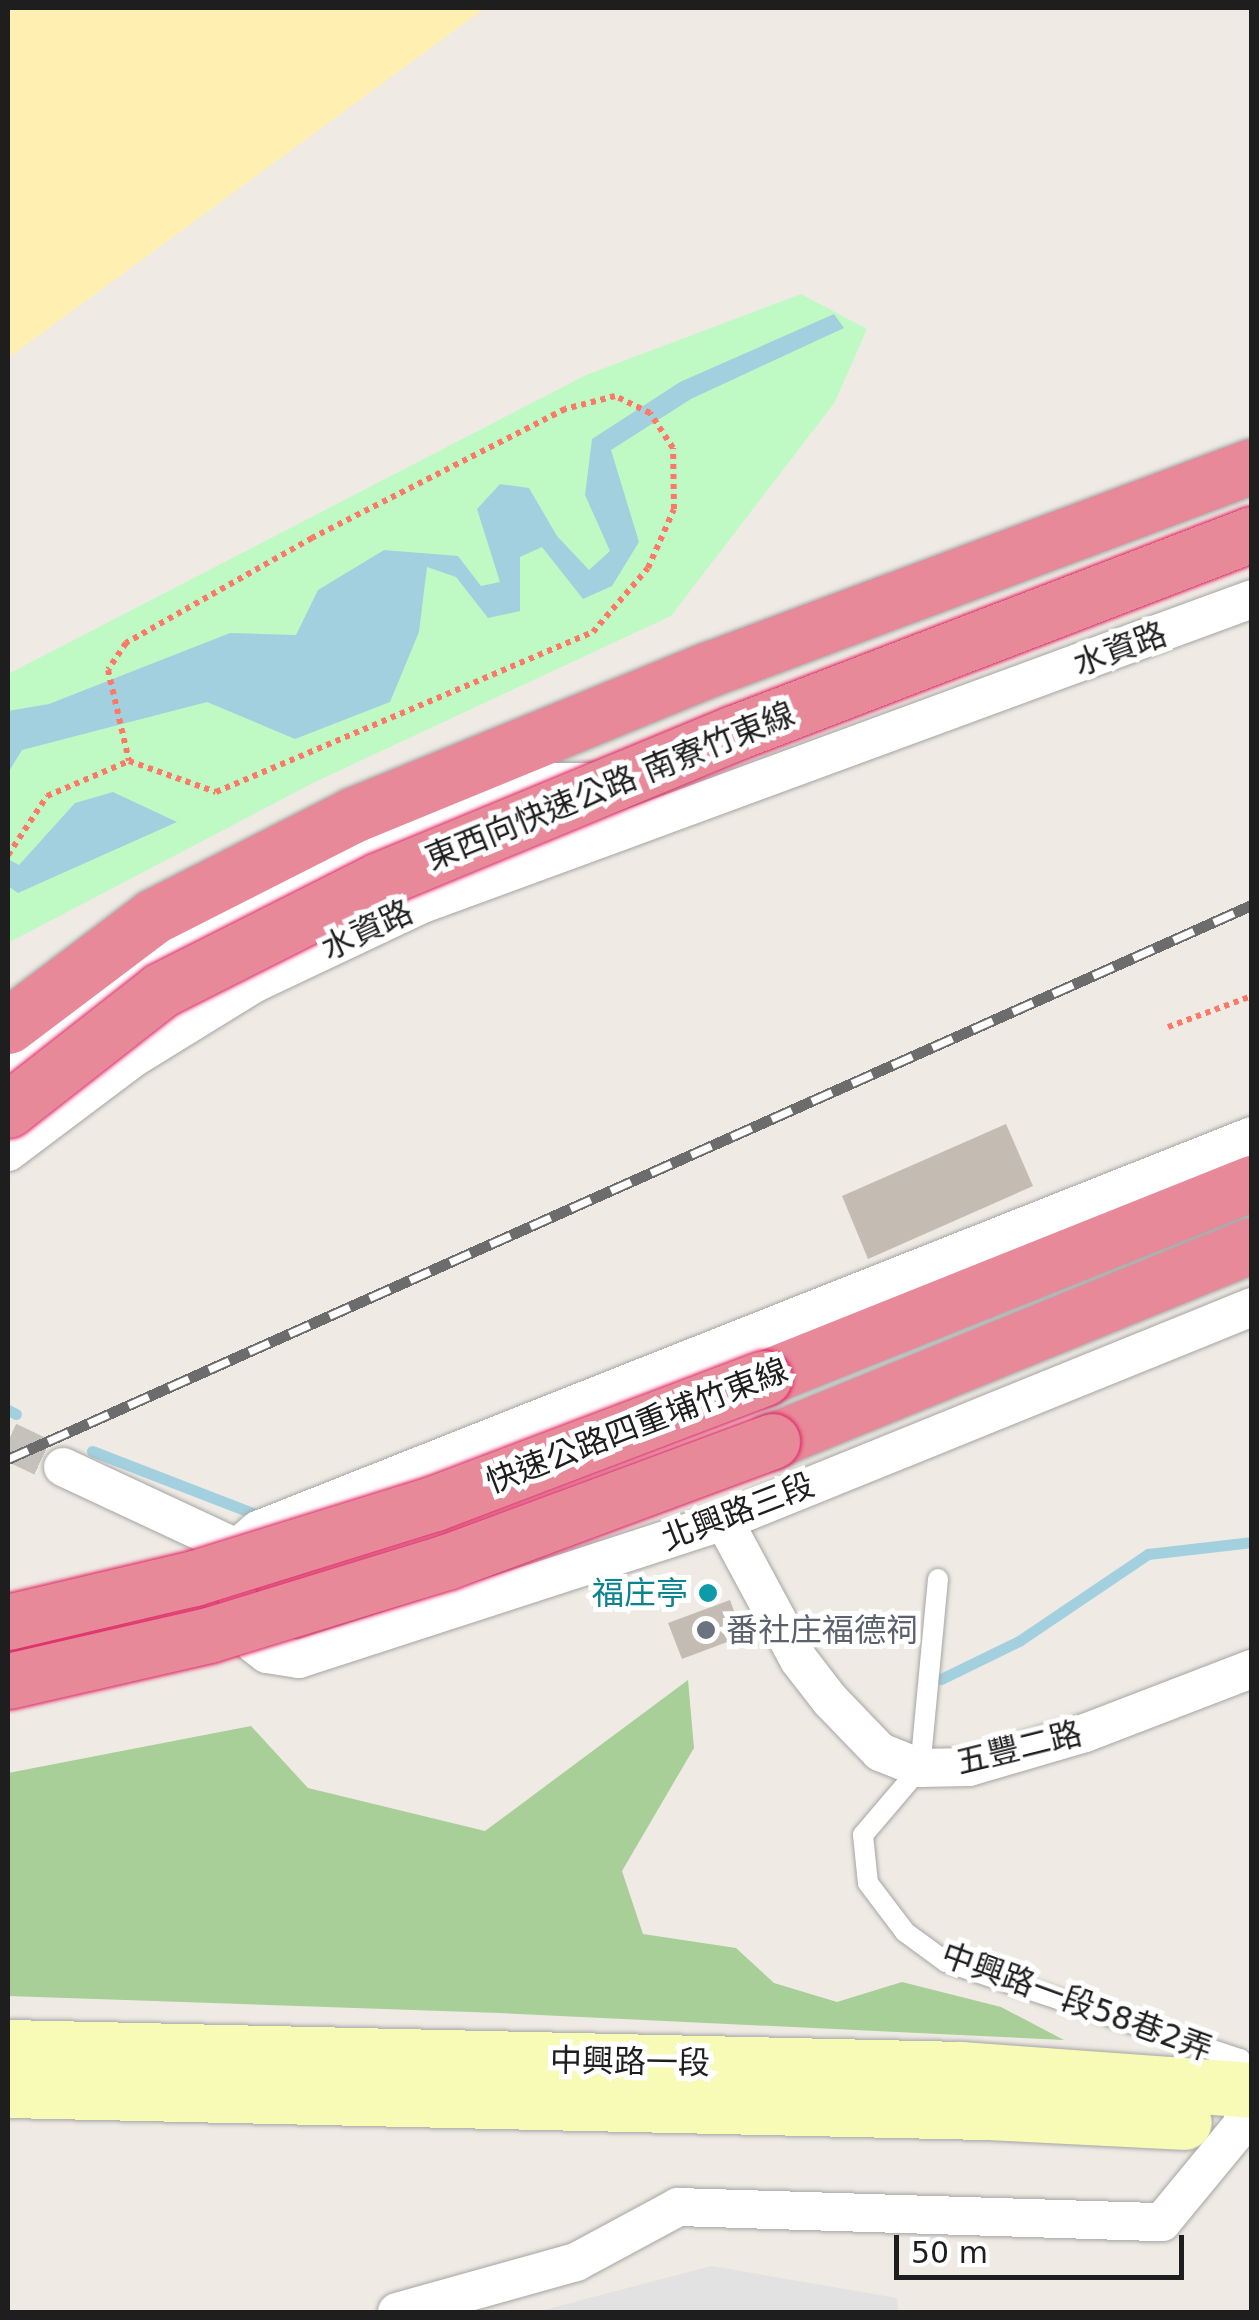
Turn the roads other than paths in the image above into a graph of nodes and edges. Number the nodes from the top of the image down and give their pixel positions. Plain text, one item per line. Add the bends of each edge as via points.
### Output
1 (1252, 466) edge
2 (1252, 534) edge
3 (1252, 600) edge
4 (764, 782) junction
5 (8, 1026) edge
6 (8, 1060) edge
7 (8, 1110) edge
8 (1252, 1136) edge
9 (8, 1152) edge
10 (1252, 1183) edge
11 (1252, 1245) edge
12 (1252, 1307) edge
13 (63, 1467) tunnel mouth
14 (724, 1521) junction
15 (237, 1548) junction
16 (938, 1579) dead end
17 (8, 1622) edge
18 (1252, 1670) edge
19 (8, 1680) edge
20 (920, 1768) junction
21 (8, 2047) edge
22 (8, 2090) edge
23 (1248, 2108) edge
24 (397, 2312) edge

1 - 5 highway via 706,670 352,815 154,916
2 - 7 highway, 東西向快速公路 南寮竹東線, bridge via 734,733 379,880 161,990
3 - 4 street, 水資路
4 - 6 street, 水資路 via 519,782 244,904 153,954
4 - 9 street, 水資路 via 420,905 256,983 133,1058
8 - 15 street via 258,1530
10 - 17 highway, 快速公路四重埔竹東線, bridge via 435,1503 194,1578
11 - 19 highway, 快速公路四重埔竹東線, bridge via 772,1441 447,1562 209,1635
12 - 14 street, 北興路三段
13 - 15 street
14 - 15 street, 北興路三段 via 299,1658 266,1654 254,1644 230,1576
14 - 20 street, 五豐二路 via 799,1660 830,1700 880,1752
16 - 20 lane
18 - 20 street, 五豐二路 via 1068,1738 969,1767
20 - 23 lane, 中興路一段58巷2弄 via 863,1836 868,1883 905,1932 946,1962 1240,2059
21 - 23 main road, 中興路一段 via 960,2069
22 - 23 main road, 中興路一段 via 986,2112
23 - 24 street via 1162,2222 678,2206 576,2262

